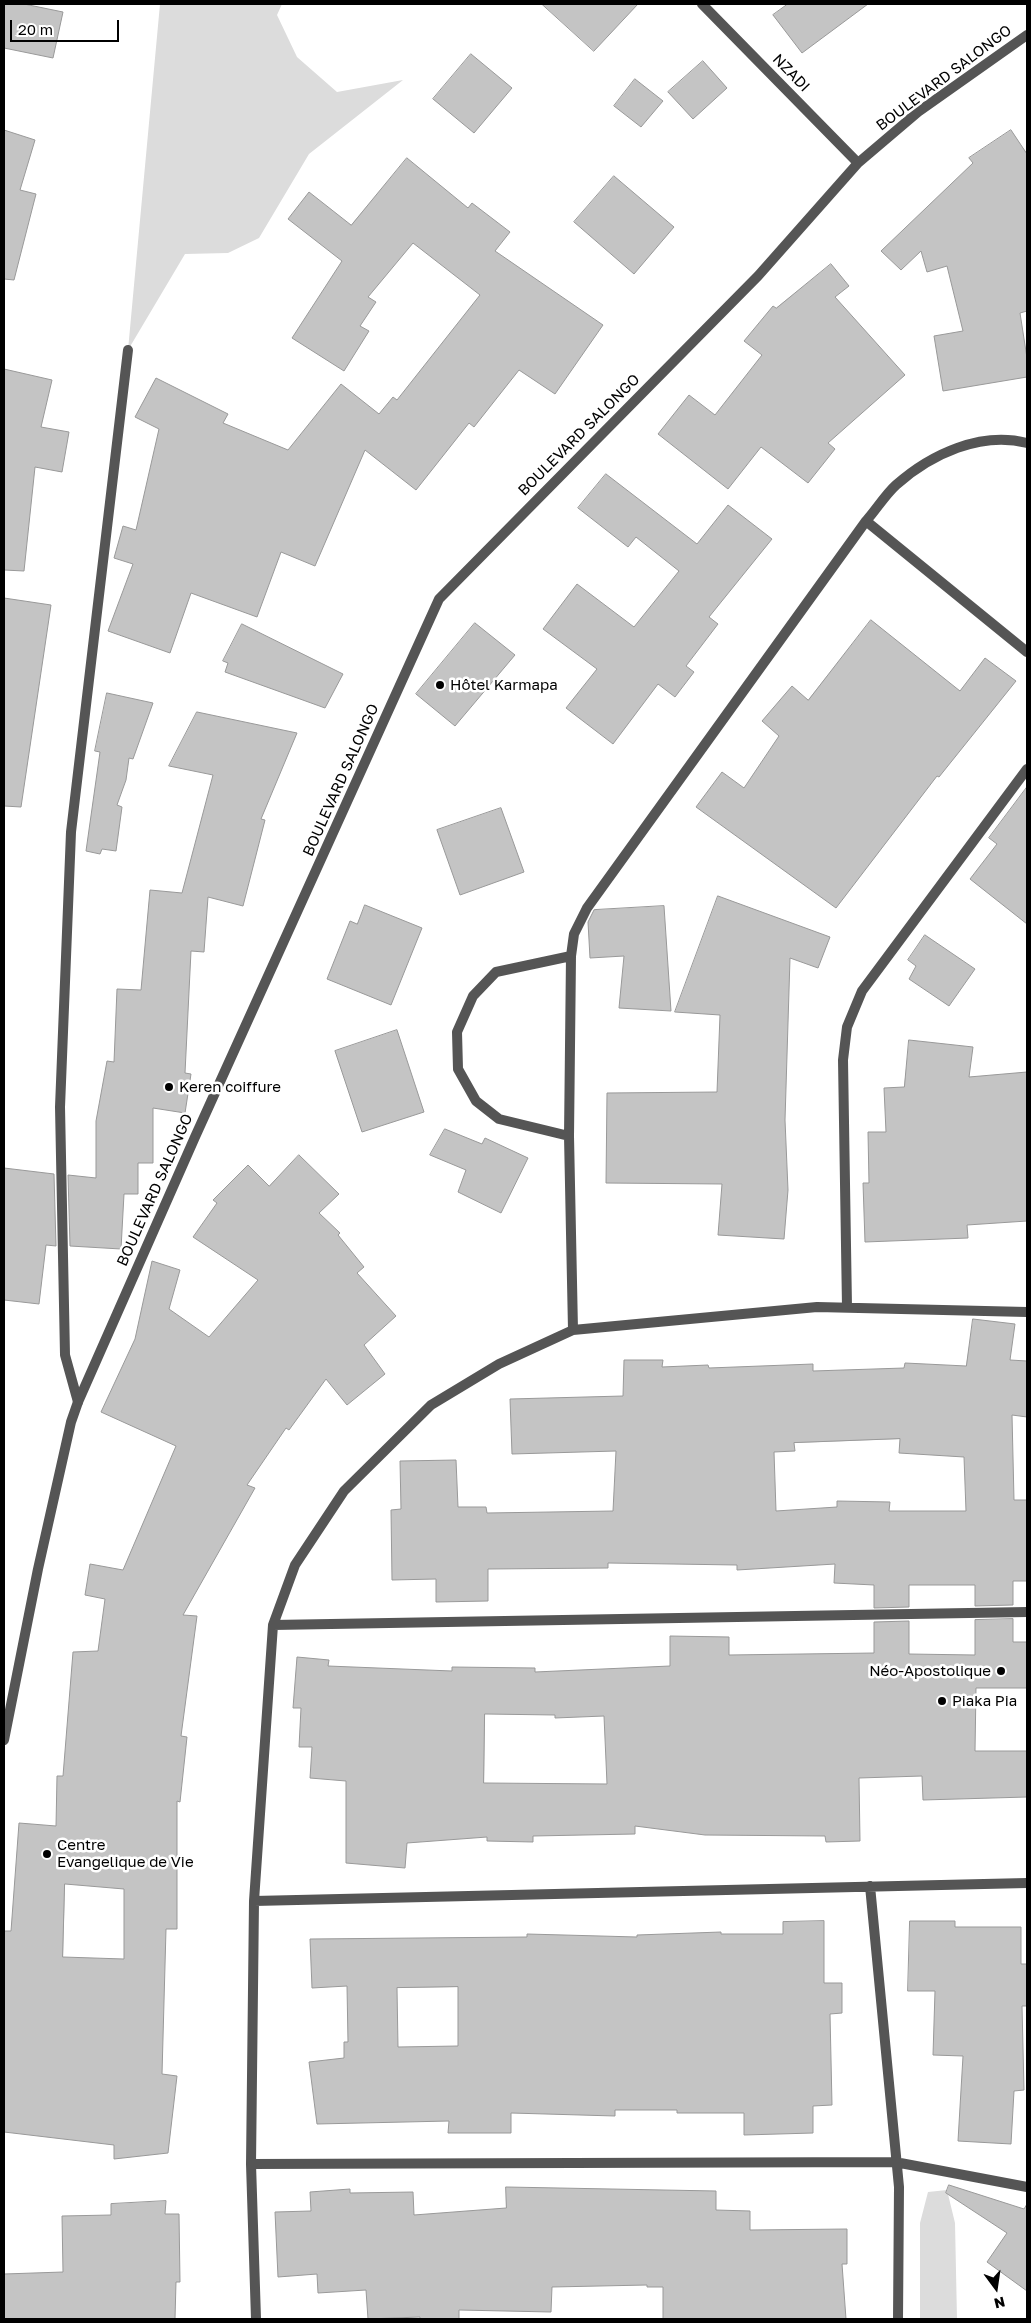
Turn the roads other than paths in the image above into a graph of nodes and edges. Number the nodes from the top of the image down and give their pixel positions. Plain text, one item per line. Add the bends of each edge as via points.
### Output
1 (702, 4) edge
2 (1027, 35) edge
3 (858, 163) junction
4 (128, 350) dead end
5 (1027, 442) edge
6 (866, 521) junction
7 (1027, 652) edge
8 (1027, 769) edge
9 (570, 956) junction
10 (569, 1136) junction
11 (846, 1308) junction
12 (1027, 1312) edge
13 (573, 1330) junction
14 (78, 1402) junction
15 (1027, 1612) edge
16 (273, 1625) junction
17 (4, 1740) edge
18 (1027, 1882) edge
19 (870, 1886) junction
20 (254, 1901) junction
21 (895, 2162) junction
22 (251, 2164) junction
23 (1027, 2187) edge
24 (256, 2319) edge
25 (898, 2319) edge

1 - 3 street, NZADI
2 - 3 street, BOULEVARD SALONGO via 918,112
3 - 14 street, BOULEVARD SALONGO via 758,276 439,599
4 - 14 street via 70,842 60,1107 65,1355
5 - 6 street via 1009,438 968,444 927,462 895,486
6 - 7 street
6 - 9 street via 587,908 574,934
8 - 11 street via 862,991 847,1027 843,1060
9 - 10 street
9 - 10 street via 496,972 473,996 457,1032 458,1068 476,1101 499,1119
10 - 13 street
11 - 12 street
11 - 13 street via 817,1307
13 - 16 street via 499,1364 430,1405 344,1491 295,1565
14 - 17 street, BOULEVARD SALONGO via 38,1569
15 - 16 street
16 - 20 street
18 - 19 street
19 - 20 street
19 - 21 street
20 - 22 street
21 - 22 street
21 - 23 street
21 - 25 street via 899,2187
22 - 24 street

